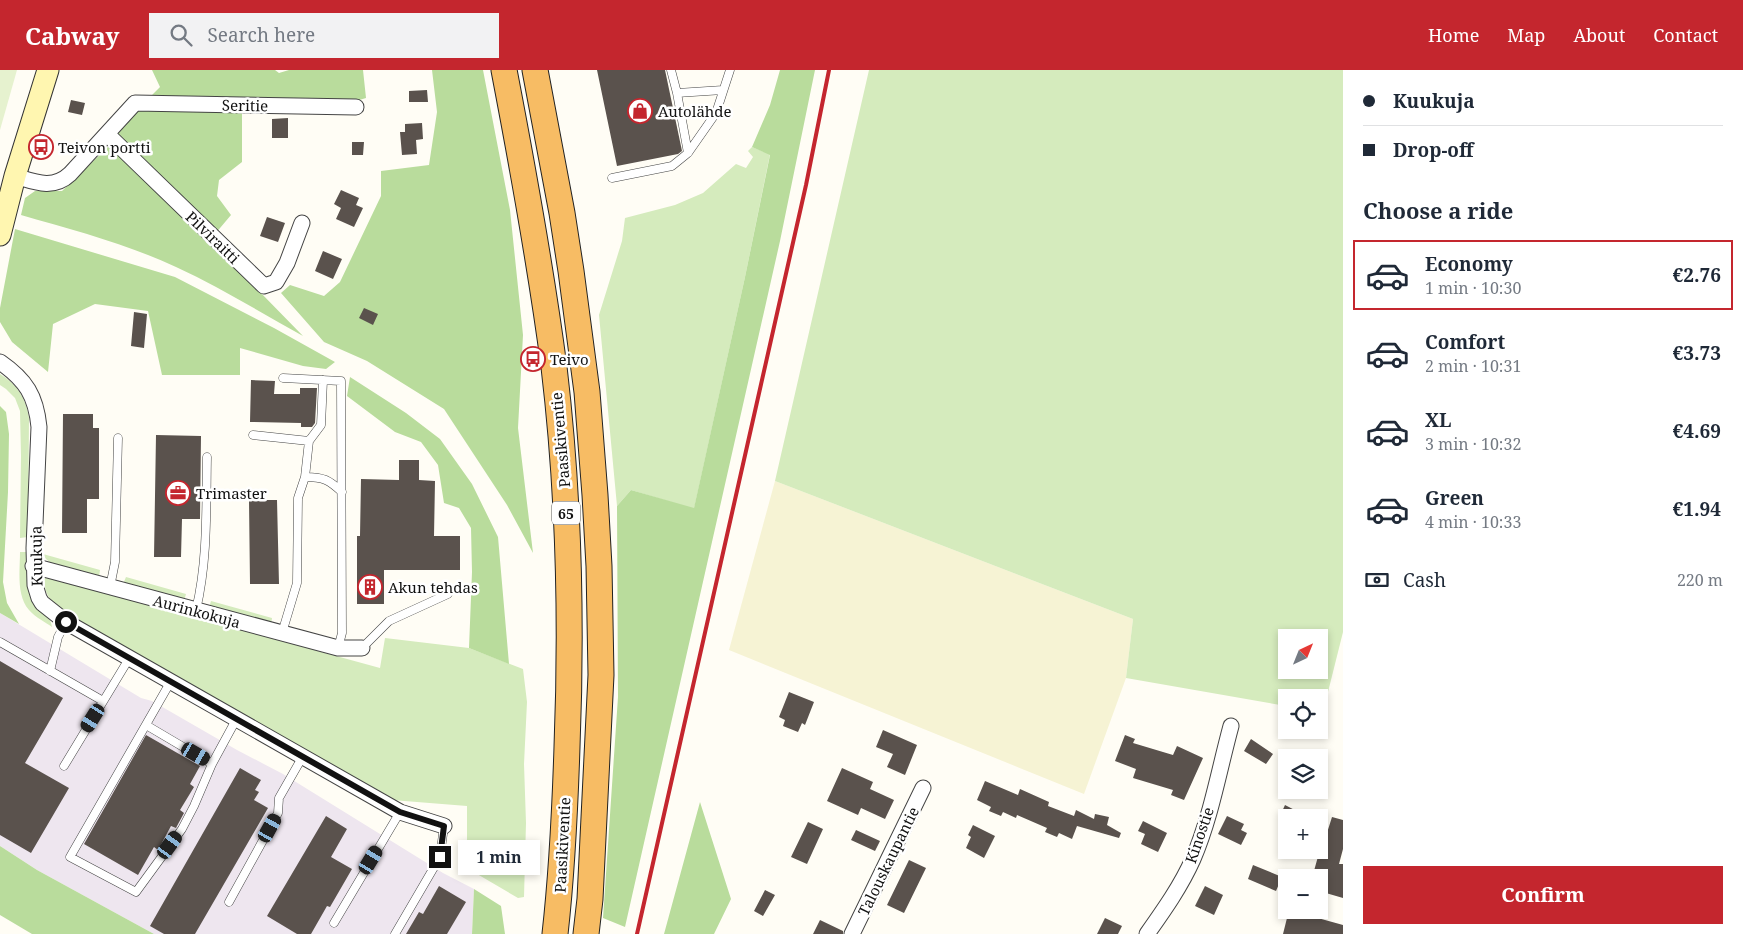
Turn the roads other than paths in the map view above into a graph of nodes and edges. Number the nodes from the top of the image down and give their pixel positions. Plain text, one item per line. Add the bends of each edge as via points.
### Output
1 (48, 70) edge
2 (504, 70) edge
3 (535, 70) edge
4 (671, 70) edge
5 (730, 70) edge
6 (723, 90) junction
7 (677, 93) junction
8 (356, 108) dead end
9 (107, 134) junction
10 (688, 153) junction
11 (15, 176) junction
12 (612, 178) dead end
13 (302, 223) dead end
14 (0, 235) edge
15 (0, 362) edge
16 (283, 378) dead end
17 (323, 380) junction
18 (253, 435) dead end
19 (118, 438) dead end
20 (309, 441) junction
21 (207, 456) dead end
22 (306, 477) junction
23 (342, 492) junction
24 (33, 566) junction
25 (110, 587) junction
26 (448, 594) dead end
27 (196, 610) junction
28 (66, 622) junction
29 (282, 633) junction
30 (0, 642) edge
31 (338, 648) junction
32 (362, 648) joint
33 (130, 657) junction
34 (50, 671) junction
35 (171, 680) junction
36 (103, 702) junction
37 (237, 718) junction
38 (146, 725) junction
39 (1231, 726) dead end
40 (303, 756) junction
41 (212, 764) junction
42 (64, 766) dead end
43 (924, 788) dead end
44 (400, 812) junction
45 (444, 826) joint
46 (229, 902) dead end
47 (334, 922) dead end
48 (395, 934) edge
49 (555, 934) edge
50 (586, 934) edge
51 (852, 934) edge
52 (1147, 934) edge

1 - 11 main road
2 - 49 highway, Paasikiventie / 65 via 554,367 565,497 570,674
3 - 50 highway, Paasikiventie / 65 via 571,271 587,392 595,495 601,675
4 - 7 lane
5 - 6 lane
6 - 7 lane
6 - 10 lane via 716,113
7 - 10 lane
8 - 9 street, Seritie via 135,103
9 - 11 street via 61,181 47,185
9 - 13 street, Pilviraitti via 264,286 276,282
10 - 12 lane via 672,166
11 - 14 main road
15 - 24 street, Kuukuja via 28,388 38,416
16 - 17 lane
17 - 20 lane via 321,425
17 - 23 lane via 341,381
18 - 20 lane
19 - 25 lane via 115,562
20 - 22 lane
21 - 27 lane via 206,548
22 - 23 lane via 329,481
22 - 29 lane via 298,498 297,583
23 - 31 lane via 342,633
24 - 25 street, Aurinkokuja
24 - 28 street, Kuukuja via 39,598
25 - 27 street, Aurinkokuja
26 - 32 lane via 389,621
27 - 29 street, Aurinkokuja
28 - 33 street, Kuukuja
28 - 34 lane via 58,637
29 - 31 street, Aurinkokuja
30 - 34 lane
31 - 32 street, Aurinkokuja
33 - 35 street, Kuukuja
33 - 36 lane
34 - 36 lane
35 - 37 street, Kuukuja
35 - 38 lane
36 - 42 lane
37 - 40 street, Kuukuja
37 - 41 lane
38 - 41 lane
38 - 41 lane via 70,857 136,892 182,829
39 - 52 street, Kinostie via 1208,816 1193,858
40 - 44 street, Kuukuja
40 - 46 lane via 279,798 278,813
43 - 51 street, Talouskaupantie
44 - 45 street, Kuukuja
44 - 47 lane
45 - 48 lane via 440,857

